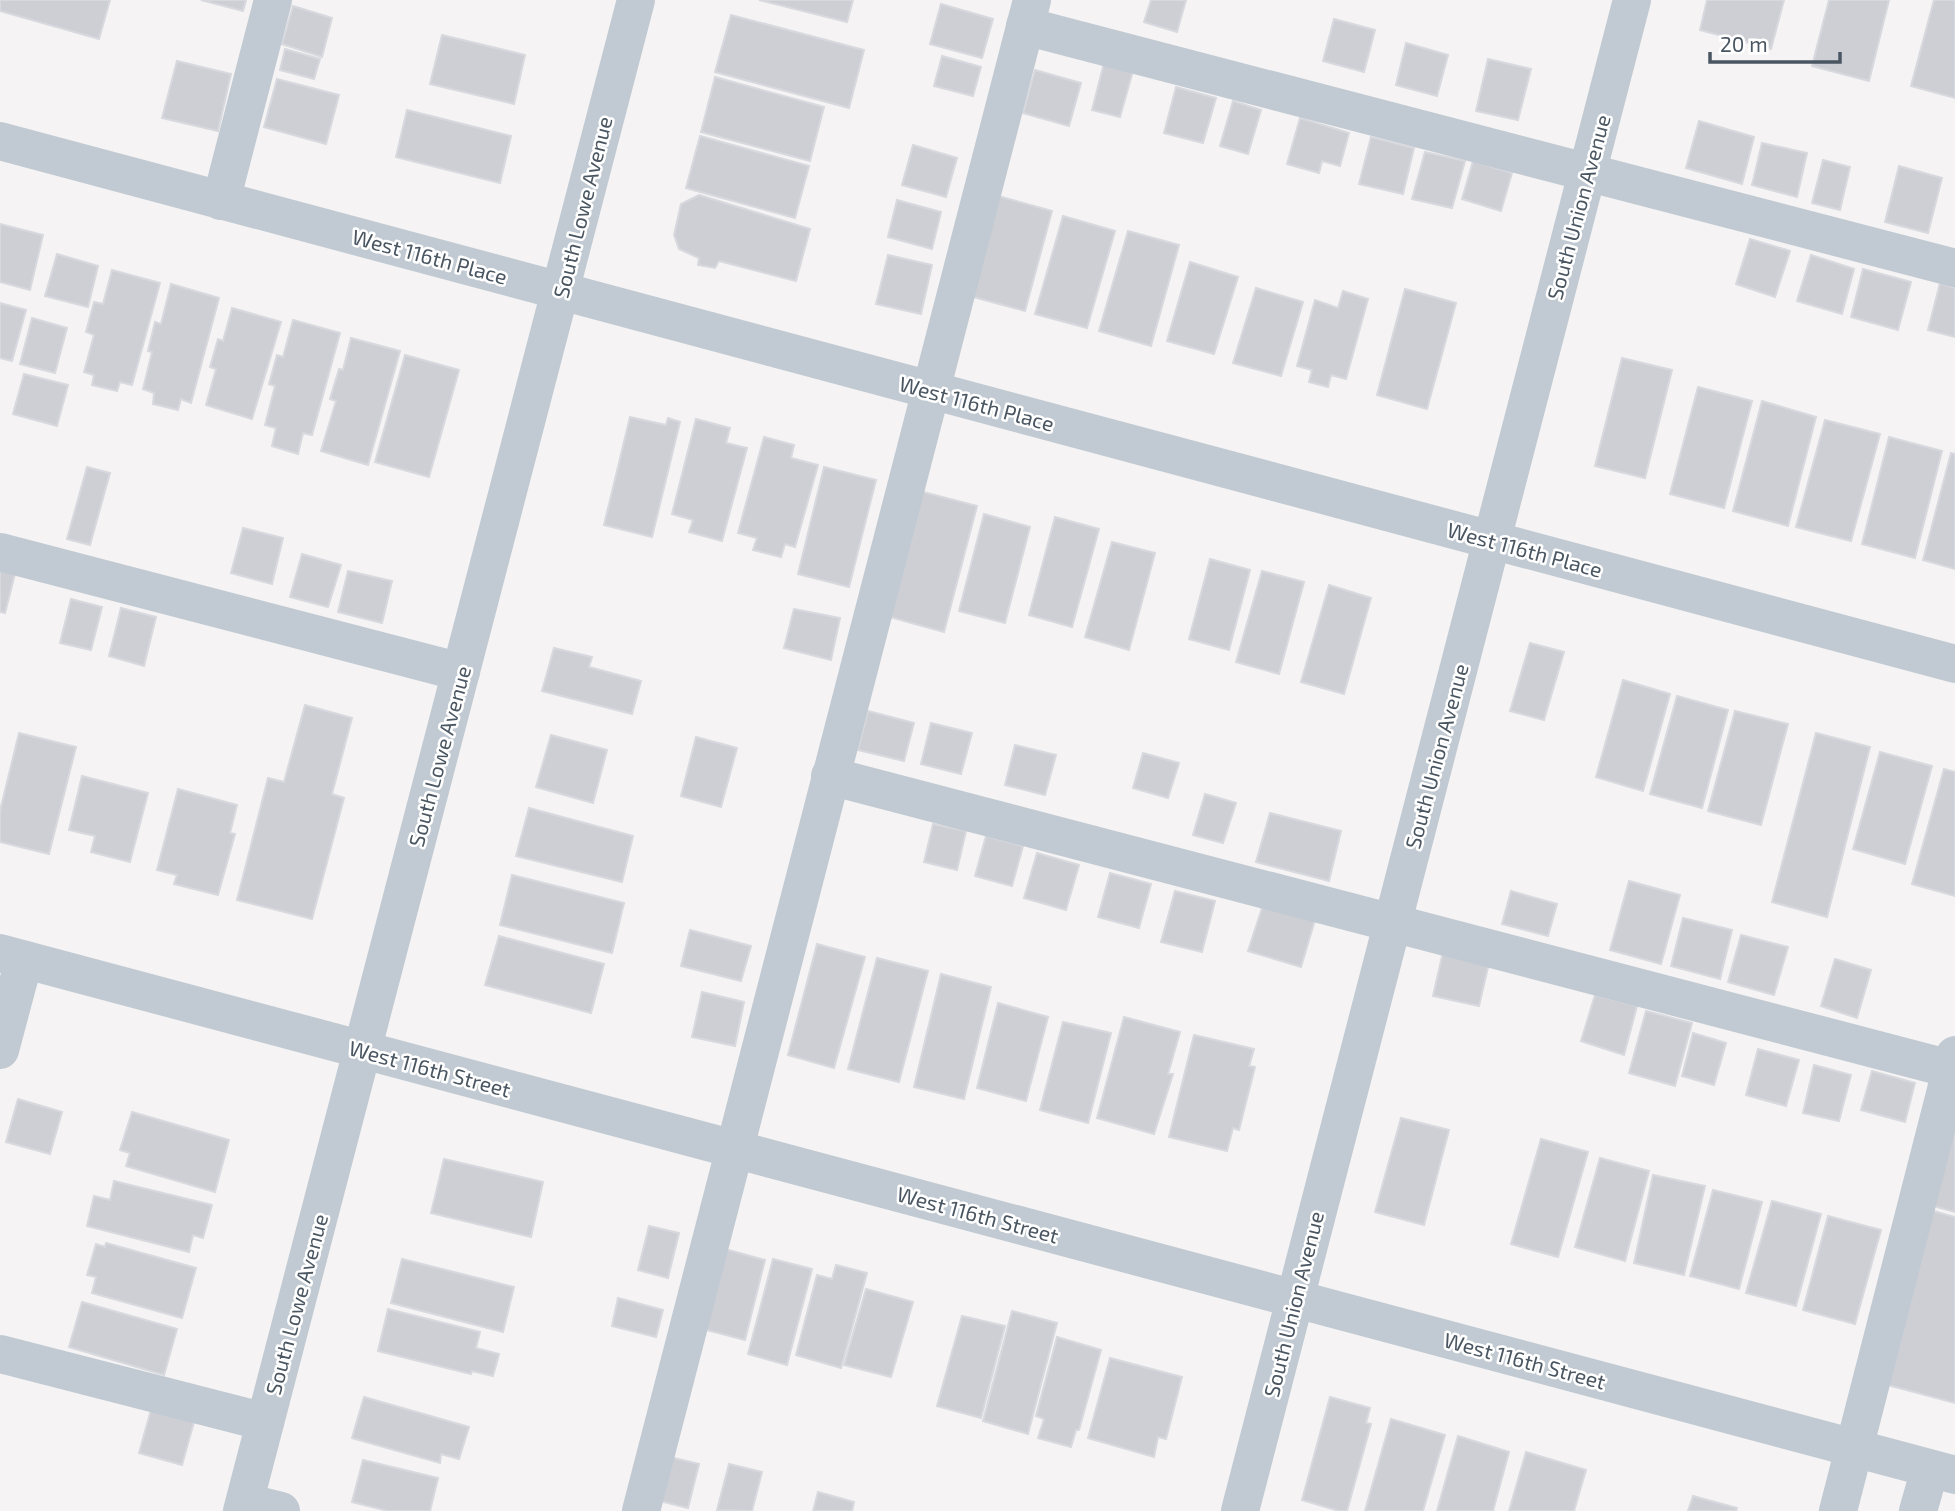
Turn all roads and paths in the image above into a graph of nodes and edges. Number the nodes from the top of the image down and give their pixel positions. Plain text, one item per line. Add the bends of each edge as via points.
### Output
1 (273, 0) edge
2 (636, 0) edge
3 (1632, 0) edge
4 (1028, 13) edge
5 (0, 141) edge
6 (1587, 172) junction
7 (221, 201) junction
8 (1955, 268) edge
9 (560, 291) junction
10 (930, 390) junction
11 (1492, 540) junction
12 (0, 552) edge
13 (1955, 664) edge
14 (461, 673) junction
15 (830, 776) junction
16 (1392, 923) junction
17 (12, 956) edge
18 (0, 1050) edge
19 (363, 1050) junction
20 (1953, 1062) edge
21 (734, 1149) junction
22 (1295, 1299) junction
23 (0, 1354) edge
24 (265, 1422) junction
25 (1854, 1448) junction
26 (1943, 1472) edge
27 (256, 1508) edge
28 (641, 1511) edge
29 (1240, 1511) edge
30 (1838, 1511) edge
31 (1918, 1511) edge

1 - 7 street
2 - 9 street, South Lowe Avenue
3 - 6 street, South Union Avenue
4 - 6 street
4 - 10 street
5 - 7 street, West 116th Place
6 - 8 street
6 - 11 street, South Union Avenue
7 - 9 street, West 116th Place
9 - 10 street, West 116th Place
9 - 14 street, South Lowe Avenue
10 - 11 street, West 116th Place
10 - 15 street
11 - 13 street, West 116th Place
11 - 16 street, South Union Avenue
12 - 14 street
14 - 19 street, South Lowe Avenue
15 - 16 street
15 - 21 street
16 - 20 street
16 - 22 street, South Union Avenue
17 - 18 street
17 - 19 street, West 116th Street
19 - 21 street, West 116th Street
19 - 24 street, South Lowe Avenue
20 - 25 street
21 - 22 street, West 116th Street
21 - 28 street
22 - 25 street, West 116th Street
22 - 29 street, South Union Avenue
23 - 24 street
24 - 27 street, South Lowe Avenue
25 - 26 street, West 116th Street
25 - 30 street
26 - 31 street

